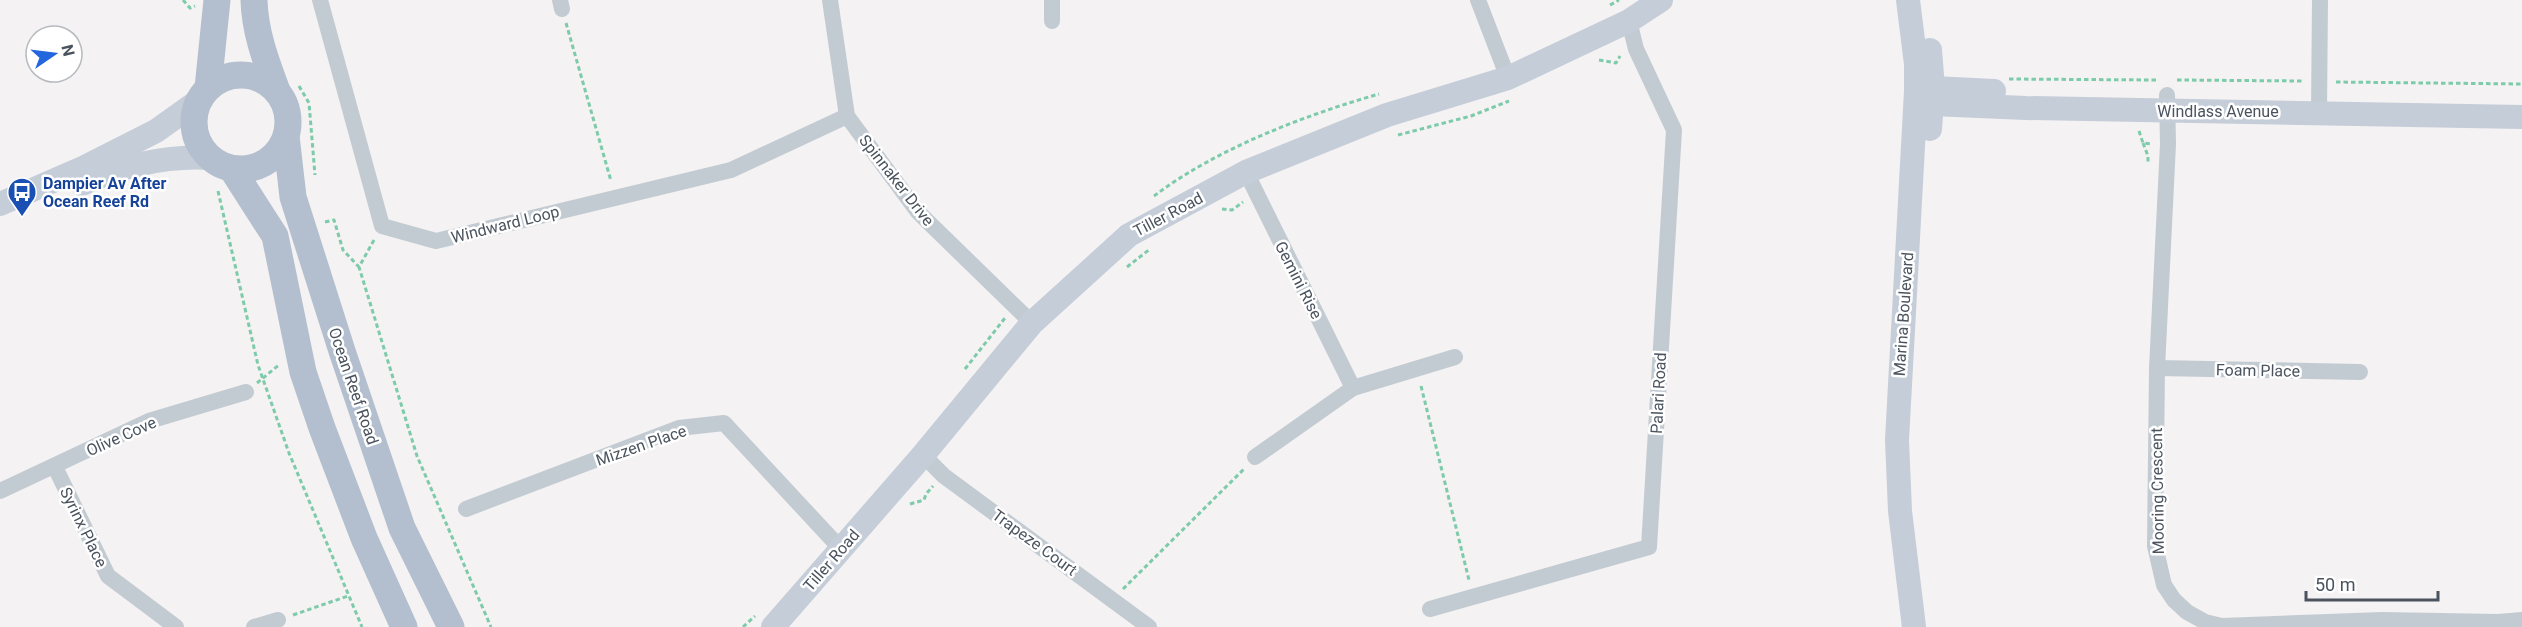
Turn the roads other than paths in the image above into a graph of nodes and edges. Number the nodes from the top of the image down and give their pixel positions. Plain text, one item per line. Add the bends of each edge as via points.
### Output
1 (254, 0) edge
2 (320, 0) edge
3 (830, 0) edge
4 (1052, 0) edge
5 (1478, 0) edge
6 (1661, 0) edge
7 (1908, 0) edge
8 (1925, 0) edge
9 (2320, 0) edge
10 (208, 2) edge
11 (1624, 11) edge
12 (1052, 21) dead end
13 (286, 85) junction
14 (1511, 88) junction
15 (203, 94) junction
16 (1924, 95) junction
17 (2320, 97) junction
18 (2522, 102) edge
19 (2168, 103) junction
20 (848, 116) junction
21 (2522, 117) edge
22 (286, 136) junction
23 (220, 171) junction
24 (1246, 172) junction
25 (0, 204) edge
26 (0, 221) edge
27 (1023, 316) junction
28 (1455, 357) dead end
29 (2157, 368) junction
30 (2360, 372) dead end
31 (1353, 388) junction
32 (246, 392) dead end
33 (923, 455) junction
34 (1255, 457) road end
35 (54, 467) junction
36 (0, 491) edge
37 (466, 509) dead end
38 (841, 549) junction
39 (1430, 609) dead end
40 (278, 620) road end
41 (2522, 620) edge
42 (771, 623) edge
43 (176, 627) edge
44 (254, 627) edge
45 (404, 627) edge
46 (451, 627) edge
47 (1149, 627) edge
48 (1914, 627) edge
49 (1929, 627) edge

1 - 13 main road via 260,45
2 - 20 street, Windward Loop via 382,226 436,241 730,170
3 - 20 street, Spinnaker Drive
4 - 12 street
5 - 14 street
6 - 11 street, Tiller Road
7 - 16 street, Marina Boulevard
8 - 16 street, Marina Boulevard
9 - 17 street
10 - 15 main road
11 - 14 street, Tiller Road
11 - 39 street, Palari Road via 1636,49 1674,130 1649,547
13 - 15 main road via 251,75 235,75 220,79
13 - 22 main road
14 - 24 street, Tiller Road via 1387,115
15 - 23 main road via 194,116 195,131 200,146
15 - 25 street via 156,131
16 - 19 street, Windlass Avenue via 2039,93
16 - 48 street, Marina Boulevard via 1897,440 1900,511
16 - 49 street, Marina Boulevard via 1913,427 1916,515
17 - 18 street, Windlass Avenue
17 - 19 street, Windlass Avenue
17 - 21 street, Windlass Avenue
19 - 29 street, Mooring Crescent
20 - 27 street, Spinnaker Drive via 918,212
22 - 23 main road via 271,159 260,165
22 - 46 main road, Ocean Reef Road via 293,196 342,351 402,528
23 - 26 street via 164,158 124,167
23 - 45 main road via 275,236 303,372 364,538
24 - 27 street, Tiller Road via 1129,235
24 - 31 street, Gemini Rise
27 - 33 street, Tiller Road
28 - 31 street
29 - 30 street, Foam Place
29 - 41 street, Mooring Crescent via 2156,546 2164,585 2187,612 2222,626
31 - 34 street
32 - 35 street, Olive Cove via 149,421
33 - 38 street, Tiller Road
33 - 47 street, Trapeze Court via 944,476
35 - 36 street, Olive Cove
35 - 43 street, Syrinx Place via 108,576
37 - 38 street, Mizzen Place via 679,428 724,423
38 - 42 street, Tiller Road
40 - 44 street

